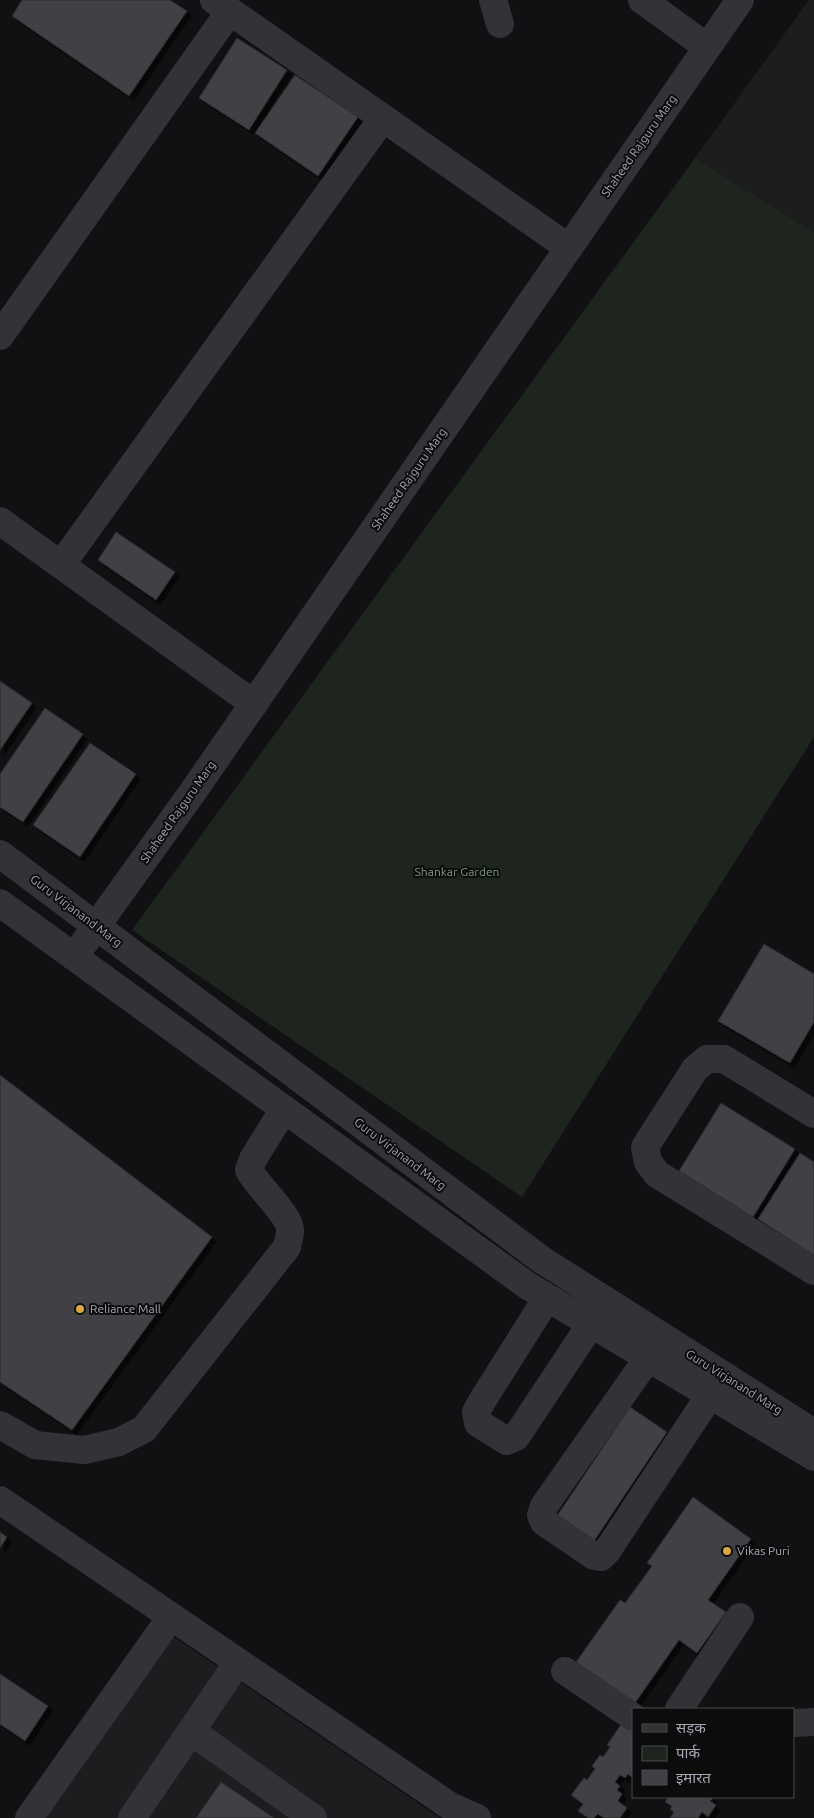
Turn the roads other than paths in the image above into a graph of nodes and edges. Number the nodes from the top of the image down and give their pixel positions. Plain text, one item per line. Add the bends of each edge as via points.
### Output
1 (642, 0) edge
2 (740, 0) edge
3 (222, 5) edge
4 (708, 47) junction
5 (383, 118) junction
6 (569, 248) junction
7 (0, 336) edge
8 (0, 521) edge
9 (61, 565) junction
10 (254, 704) junction
11 (0, 854) edge
12 (0, 903) edge
13 (97, 926) junction
14 (74, 957) junction
15 (284, 1109) junction
16 (814, 1114) edge
17 (814, 1271) edge
18 (547, 1298) junction
19 (591, 1324) junction
20 (648, 1358) junction
21 (710, 1395) junction
22 (0, 1425) edge
23 (812, 1441) edge
24 (0, 1500) edge
25 (171, 1617) junction
26 (740, 1617) dead end
27 (238, 1662) junction
28 (565, 1671) dead end
29 (680, 1708) edge
30 (632, 1716) edge
31 (814, 1722) edge
32 (794, 1724) edge
33 (191, 1731) junction
34 (29, 1818) edge
35 (132, 1818) edge
36 (313, 1818) edge
37 (477, 1818) edge

1 - 4 street
2 - 4 street, Shaheed Rajguru Marg
3 - 5 street
3 - 7 street
4 - 6 street, Shaheed Rajguru Marg
5 - 6 street
5 - 9 street
6 - 10 street, Shaheed Rajguru Marg
8 - 9 street
9 - 10 street
10 - 13 street, Shaheed Rajguru Marg
11 - 13 street, Guru Virjanand Marg
12 - 14 street, Guru Virjanand Marg
13 - 14 street, Shaheed Rajguru Marg
13 - 23 street, Guru Virjanand Marg via 542,1260
14 - 15 street, Guru Virjanand Marg
15 - 18 street, Guru Virjanand Marg
15 - 22 street via 248,1170 286,1218 291,1230 287,1247 144,1429 119,1442 84,1450 35,1445
16 - 17 street via 724,1059 708,1059 695,1069 645,1148 648,1162 658,1174
18 - 19 street, Guru Virjanand Marg
18 - 19 street via 482,1401 476,1412 478,1423 507,1440 516,1437
19 - 20 street, Guru Virjanand Marg
20 - 21 street, Guru Virjanand Marg
20 - 21 street via 544,1506 541,1515 544,1522 594,1556 601,1557 606,1551
21 - 23 street, Guru Virjanand Marg
24 - 25 street
25 - 27 street
25 - 34 street
26 - 29 street
27 - 33 street
27 - 37 street via 450,1806
28 - 30 street
31 - 32 street
33 - 35 street
33 - 36 street

